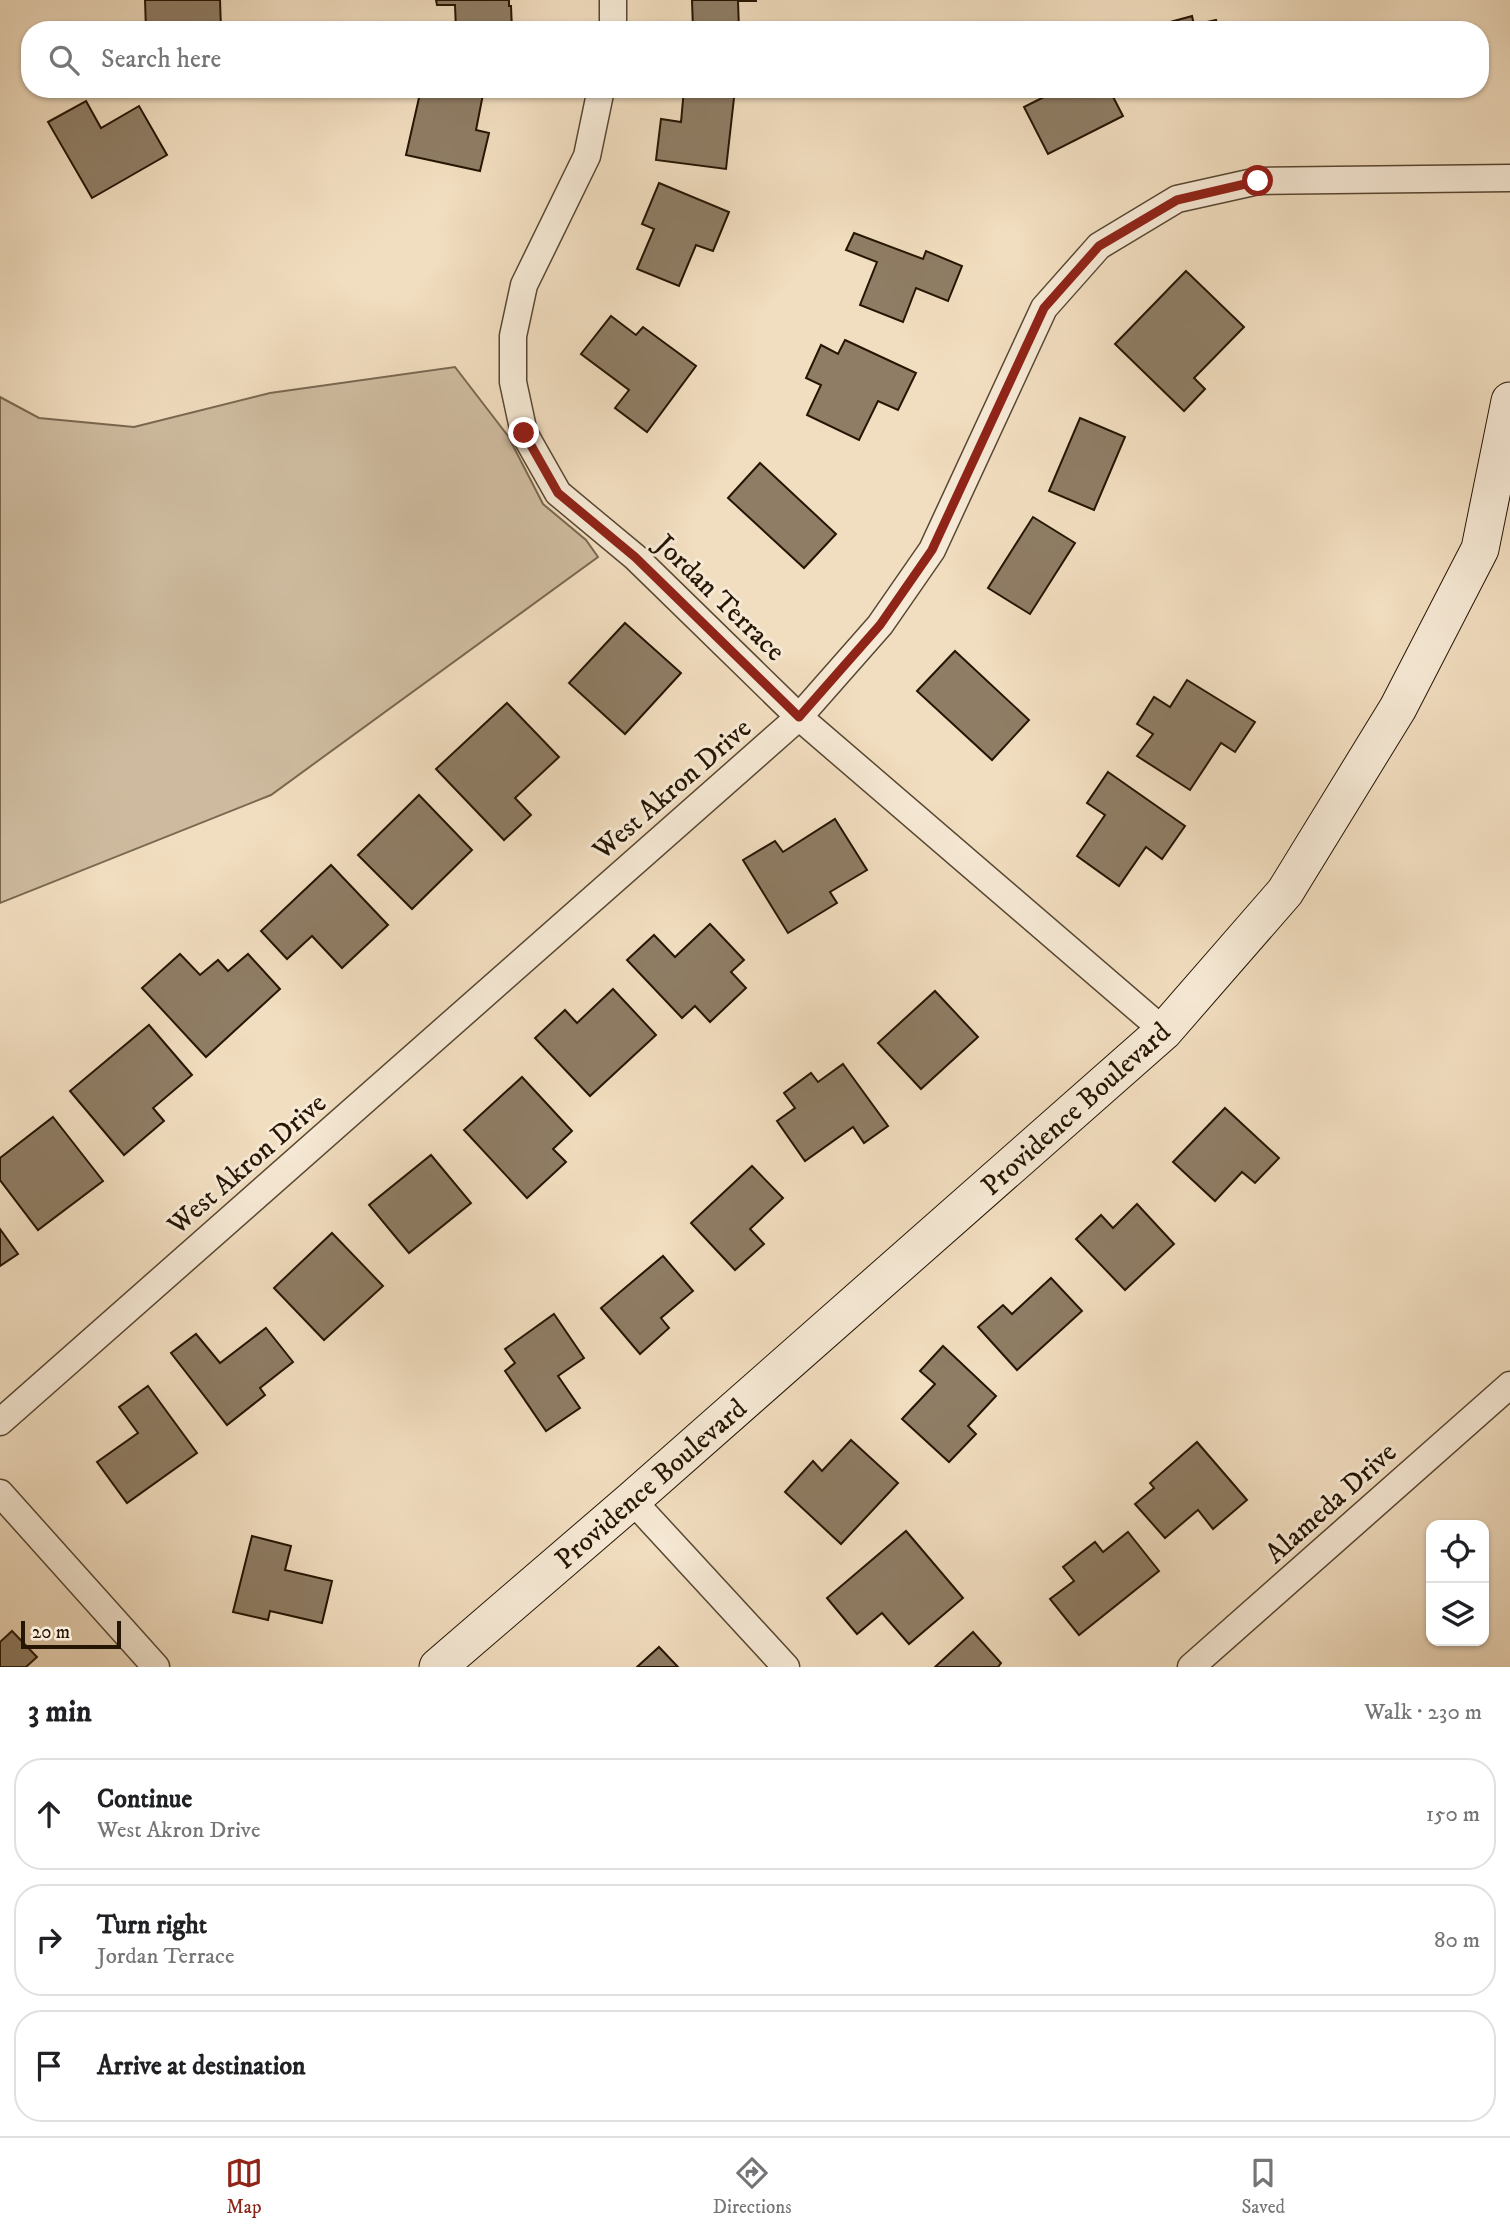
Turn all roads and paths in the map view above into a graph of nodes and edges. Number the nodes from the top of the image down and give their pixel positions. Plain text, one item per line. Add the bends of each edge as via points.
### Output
1 (613, 0) edge
2 (613, 21) edge
3 (599, 98) edge
4 (1510, 178) edge
5 (1510, 401) edge
6 (799, 717) junction
7 (1164, 1031) junction
8 (1510, 1385) edge
9 (0, 1422) edge
10 (0, 1493) edge
11 (632, 1500) junction
12 (156, 1667) edge
13 (438, 1667) edge
14 (786, 1667) edge
15 (1191, 1667) edge

1 - 2 street
3 - 6 street, Jordan Terrace via 587,156 524,285 513,337 513,382 524,433 558,493 635,557
4 - 6 street, West Akron Drive via 1258,181 1177,200 1099,246 1044,308 932,550 880,625
5 - 7 main road, Providence Boulevard via 1480,549 1398,708 1285,892
6 - 7 street, Jordan Terrace
6 - 9 street, West Akron Drive
7 - 11 main road, Providence Boulevard
8 - 15 street, Alameda Drive
10 - 12 street
11 - 13 main road, Providence Boulevard
11 - 14 street

